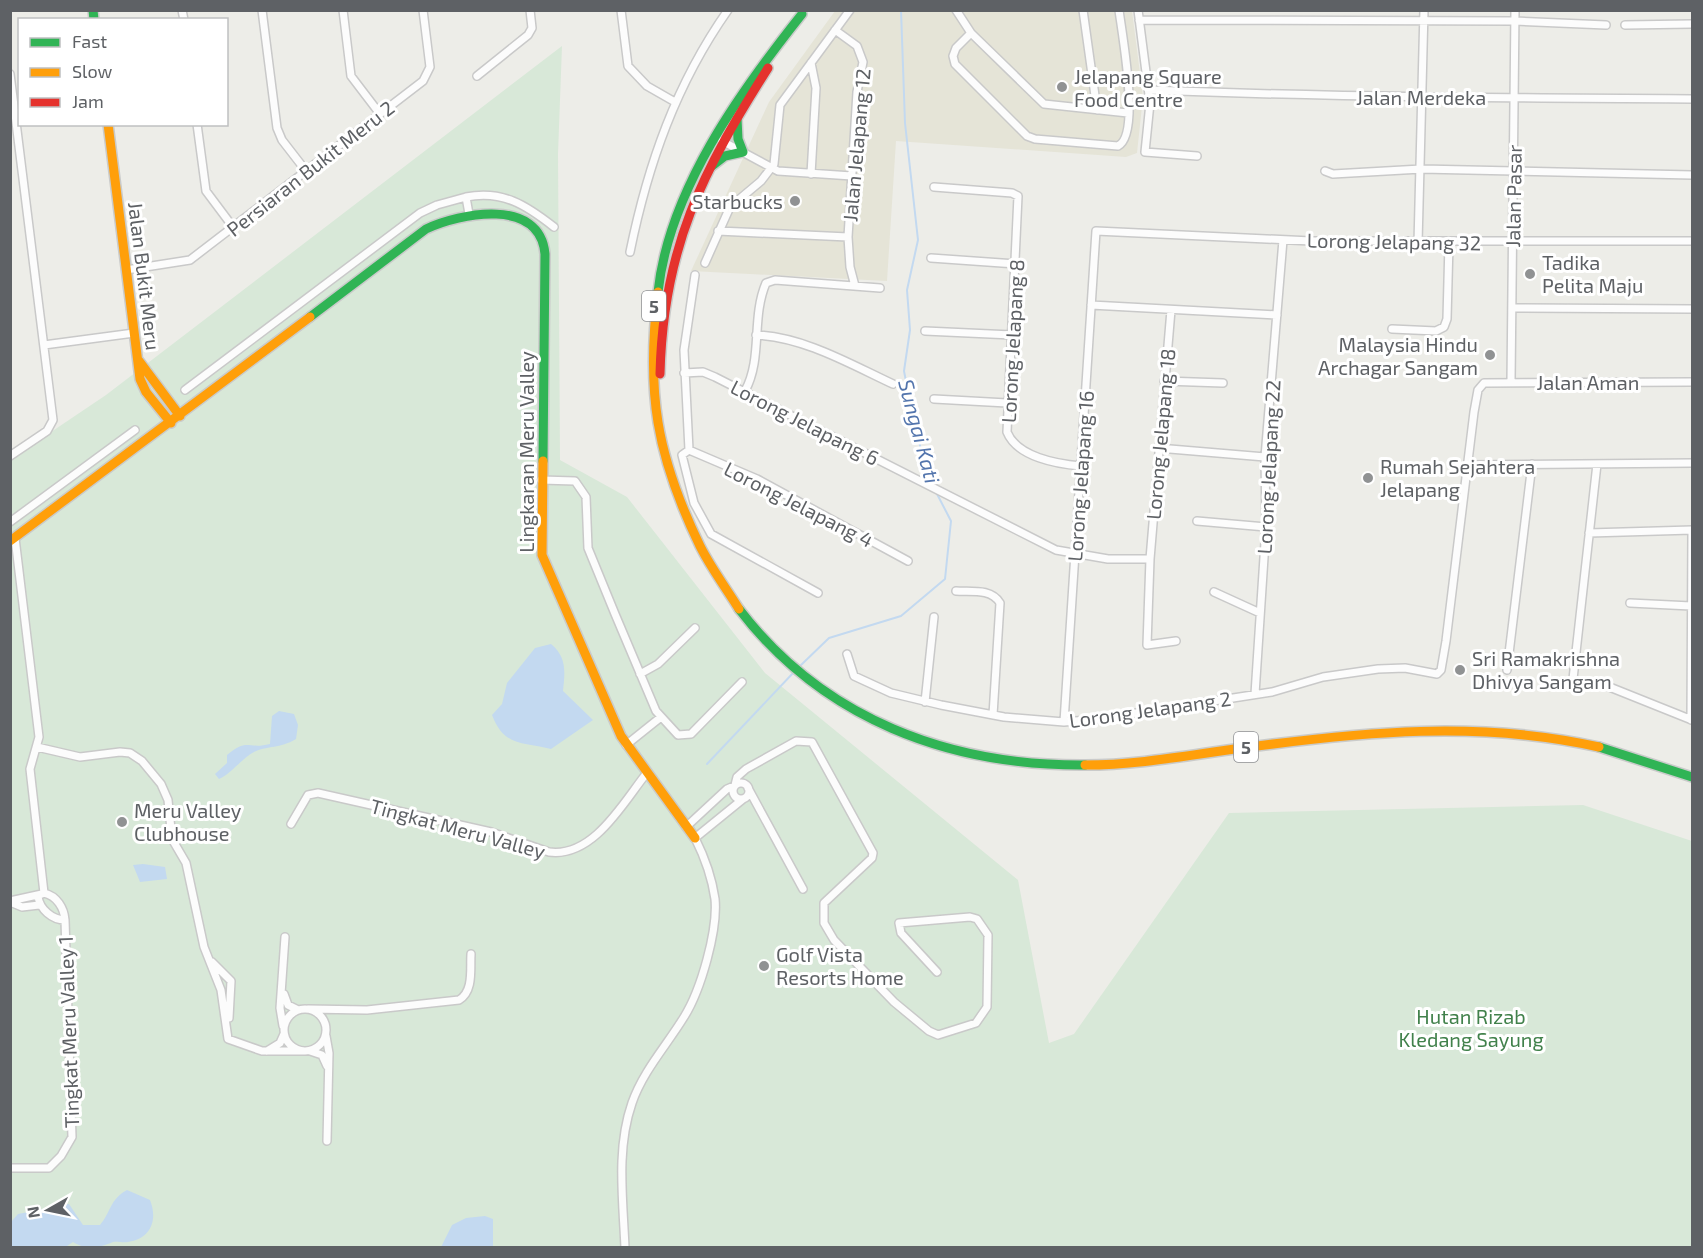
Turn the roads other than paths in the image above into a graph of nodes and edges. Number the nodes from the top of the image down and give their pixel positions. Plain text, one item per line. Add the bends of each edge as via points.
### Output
1 (262, 10) edge
2 (343, 10) edge
3 (423, 10) edge
4 (530, 10) edge
5 (621, 10) edge
6 (728, 10) edge
7 (850, 10) edge
8 (956, 10) edge
9 (1083, 10) edge
10 (1119, 10) edge
11 (1138, 10) edge
12 (1424, 10) edge
13 (1515, 10) edge
14 (803, 12) edge
15 (1139, 20) junction
16 (1423, 21) junction
17 (1515, 21) junction
18 (1625, 24) dead end
19 (1692, 24) edge
20 (1606, 25) dead end
21 (835, 30) junction
22 (971, 33) junction
23 (810, 63) junction
24 (10, 74) edge
25 (477, 76) dead end
26 (1149, 90) junction
27 (12, 91) edge
28 (1422, 95) junction
29 (1515, 98) junction
30 (1692, 99) edge
31 (675, 102) junction
32 (1097, 110) junction
33 (380, 114) junction
34 (1128, 114) junction
35 (738, 115) junction
36 (108, 126) edge
37 (196, 126) edge
38 (719, 139) junction
39 (743, 152) junction
40 (1197, 156) dead end
41 (772, 168) junction
42 (708, 169) junction
43 (1421, 169) junction
44 (1514, 169) junction
45 (306, 171) junction
46 (1325, 171) dead end
47 (811, 174) junction
48 (1692, 175) edge
49 (852, 176) junction
50 (934, 187) dead end
51 (466, 197) junction
52 (469, 214) junction
53 (233, 227) junction
54 (554, 227) dead end
55 (718, 231) junction
56 (1096, 231) joint
57 (848, 237) junction
58 (1283, 240) junction
59 (1512, 242) junction
60 (1692, 242) edge
61 (1419, 243) junction
62 (1449, 243) junction
63 (630, 252) dead end
64 (931, 258) dead end
65 (705, 263) dead end
66 (1016, 264) junction
67 (126, 270) junction
68 (694, 275) dead end
69 (855, 286) junction
70 (880, 288) dead end
71 (1091, 305) junction
72 (1512, 308) junction
73 (1692, 309) edge
74 (1171, 310) junction
75 (1276, 315) junction
76 (276, 323) junction
77 (1392, 329) dead end
78 (925, 331) dead end
79 (134, 333) junction
80 (756, 335) junction
81 (1012, 335) junction
82 (285, 336) junction
83 (44, 345) junction
84 (137, 360) junction
85 (684, 373) junction
86 (1164, 381) junction
87 (1511, 381) junction
88 (1692, 382) edge
89 (893, 384) dead end
90 (1223, 384) dead end
91 (185, 390) dead end
92 (745, 391) junction
93 (934, 399) dead end
94 (1007, 403) junction
95 (180, 416) junction
96 (171, 423) junction
97 (135, 430) dead end
98 (1158, 448) junction
99 (689, 450) junction
100 (10, 456) edge
101 (1265, 457) junction
102 (1692, 463) edge
103 (1532, 464) junction
104 (1597, 464) junction
105 (1467, 465) junction
106 (1081, 466) junction
107 (541, 480) junction
108 (673, 485) junction
109 (52, 492) junction
110 (62, 505) junction
111 (1197, 521) dead end
112 (10, 522) edge
113 (1266, 527) junction
114 (1692, 530) edge
115 (1589, 533) junction
116 (13, 539) edge
117 (1074, 555) junction
118 (1150, 559) junction
119 (909, 561) dead end
120 (956, 591) dead end
121 (1214, 592) dead end
122 (818, 593) dead end
123 (1630, 603) dead end
124 (1692, 606) edge
125 (1260, 613) junction
126 (934, 617) dead end
127 (695, 628) dead end
128 (1176, 641) dead end
129 (848, 654) dead end
130 (1507, 670) dead end
131 (640, 674) junction
132 (1573, 679) dead end
133 (742, 682) dead end
134 (1607, 686) dead end
135 (1255, 694) junction
136 (925, 702) junction
137 (993, 715) junction
138 (661, 717) junction
139 (1692, 720) edge
140 (1064, 722) junction
141 (626, 745) junction
142 (38, 747) junction
143 (750, 768) junction
144 (646, 774) junction
145 (1692, 777) edge
146 (735, 786) junction
147 (748, 787) junction
148 (744, 799) junction
149 (758, 805) junction
150 (703, 813) junction
151 (291, 824) dead end
152 (712, 825) junction
153 (686, 827) junction
154 (695, 838) junction
155 (803, 889) dead end
156 (41, 898) junction
157 (10, 902) edge
158 (64, 920) junction
159 (285, 937) dead end
160 (471, 954) dead end
161 (210, 961) junction
162 (937, 972) dead end
163 (283, 992) junction
164 (308, 1009) junction
165 (298, 1010) junction
166 (342, 1011) junction
167 (227, 1028) junction
168 (326, 1030) junction
169 (284, 1031) junction
170 (267, 1051) junction
171 (307, 1051) junction
172 (327, 1066) junction
173 (327, 1141) dead end
174 (10, 1168) edge
175 (625, 1248) edge

1 - 45 street via 277,128
2 - 33 street via 351,76
3 - 33 street, Persiaran Bukit Meru 2 via 429,72
4 - 25 street via 532,28 528,35
5 - 31 street via 628,66 647,86
6 - 31 street
7 - 21 street
8 - 22 street
9 - 32 street
10 - 34 street via 1130,94
11 - 15 street
12 - 16 street
13 - 17 street, Jalan Pasar
14 - 35 main road, 5
14 - 38 main road, 5 via 744,88
15 - 16 street
15 - 26 street
16 - 17 street
16 - 28 street
17 - 20 street
17 - 29 street, Jalan Pasar
18 - 19 street
21 - 23 street
21 - 49 street, Jalan Jelapang 12 via 857,46 862,55
22 - 32 street via 1044,104
22 - 34 street via 956,48 955,64 1031,138 1118,146 1125,139
23 - 41 street via 778,111
23 - 47 street via 816,88
24 - 27 street
26 - 28 street, Jalan Merdeka via 1320,97
26 - 40 street via 1145,152
27 - 83 street
28 - 29 street, Jalan Merdeka
28 - 43 street
29 - 30 street, Jalan Merdeka
29 - 44 street, Jalan Pasar
31 - 63 street via 651,164
32 - 34 street
33 - 45 street, Persiaran Bukit Meru 2
35 - 38 main road, 5
35 - 39 main road via 738,140
36 - 67 main road, Jalan Bukit Meru
37 - 53 street via 206,191
38 - 39 street
38 - 42 main road, 5
38 - 108 main road, 5 via 689,187 657,286 653,387 660,440
39 - 41 street
39 - 42 main road via 725,156
41 - 47 street
41 - 55 street via 730,207
42 - 108 main road, 5 via 675,249 663,309 662,411
43 - 44 street
43 - 46 street via 1333,174
43 - 61 street
44 - 48 street
44 - 59 street, Jalan Pasar
45 - 53 street, Persiaran Bukit Meru 2
47 - 49 street
49 - 57 street, Jalan Jelapang 12
50 - 66 street, Lorong Jelapang 8 via 1012,192 1020,200
51 - 52 street
51 - 54 street via 492,194 516,200
51 - 76 street via 420,213
52 - 82 main road, Lingkaran Meru Valley via 426,229
52 - 107 main road, Lingkaran Meru Valley via 486,213 517,220 534,228 543,243
53 - 67 street, Persiaran Bukit Meru 2 via 187,262
55 - 57 street
55 - 65 street
56 - 58 street, Lorong Jelapang 32
56 - 71 street, Lorong Jelapang 16
57 - 69 street, Jalan Jelapang 12
58 - 61 street, Lorong Jelapang 32
58 - 75 street, Lorong Jelapang 22
59 - 60 street, Lorong Jelapang 32
59 - 62 street, Lorong Jelapang 32
59 - 72 street, Jalan Pasar
61 - 62 street, Lorong Jelapang 32
62 - 77 street via 1444,327 1436,331
64 - 66 street
66 - 81 street, Lorong Jelapang 8
67 - 79 main road, Jalan Bukit Meru
68 - 85 street via 685,331
69 - 70 street
69 - 80 street via 775,280 766,283
71 - 74 street
71 - 106 street, Lorong Jelapang 16
72 - 73 street
72 - 87 street, Jalan Pasar
74 - 75 street
74 - 86 street, Lorong Jelapang 18
75 - 101 street, Lorong Jelapang 22
76 - 82 street
76 - 91 street
78 - 81 street
79 - 83 street
79 - 84 main road, Jalan Bukit Meru
80 - 89 street via 777,337 817,350
80 - 92 street via 755,371
81 - 94 street, Lorong Jelapang 8
82 - 95 main road, Lingkaran Meru Valley
83 - 100 street via 52,425
84 - 95 main road
84 - 96 main road, Jalan Bukit Meru via 142,386
85 - 92 street, Lorong Jelapang 6 via 708,374
85 - 99 street
86 - 90 street
86 - 98 street, Lorong Jelapang 18
87 - 88 street, Jalan Aman
87 - 105 street, Jalan Aman via 1484,383 1478,390
92 - 117 street, Lorong Jelapang 6 via 1056,550
93 - 94 street
94 - 106 street, Lorong Jelapang 8 via 1007,432 1013,443 1053,463
95 - 96 main road, Lingkaran Meru Valley
96 - 110 main road, Lingkaran Meru Valley
97 - 109 street
98 - 101 street
98 - 118 street, Lorong Jelapang 18
99 - 119 street, Lorong Jelapang 4 via 757,479
99 - 122 street via 682,455 683,469 697,510 711,534
101 - 113 street, Lorong Jelapang 22
102 - 104 street
103 - 104 street
103 - 105 street
103 - 130 street
104 - 115 street
105 - 135 street, Lorong Jelapang 2 via 1441,670 1437,674 1385,668 1323,677
106 - 117 street, Lorong Jelapang 16
107 - 131 street via 575,481 584,492 588,548
107 - 141 main road, Lingkaran Meru Valley via 543,560
108 - 145 main road, 5 via 696,542 721,585 747,620 781,655 855,712 946,751 996,762 1059,767 1120,765 1324,737 1454,729 1576,740
109 - 110 street
109 - 112 street
110 - 116 main road, Lingkaran Meru Valley
111 - 113 street
113 - 125 street, Lorong Jelapang 22
114 - 115 street
114 - 124 street
115 - 132 street
116 - 142 street
117 - 118 street
117 - 140 street, Lorong Jelapang 16
118 - 128 street, Lorong Jelapang 18 via 1147,645
120 - 137 street via 988,593 1000,603
121 - 125 street
123 - 124 street
124 - 139 street
125 - 135 street, Lorong Jelapang 22
126 - 136 street
127 - 131 street via 654,667
129 - 136 street, Lorong Jelapang 2 via 851,672 857,679
131 - 138 street
133 - 138 street via 691,734 678,735
134 - 139 street
135 - 140 street, Lorong Jelapang 2
136 - 137 street, Lorong Jelapang 2
137 - 140 street, Lorong Jelapang 2
138 - 141 street
141 - 144 main road, Lingkaran Meru Valley
142 - 156 street via 30,769
142 - 161 street via 80,757 125,752 149,768 168,800 170,831 188,871 199,930
143 - 146 street via 740,773
143 - 147 street via 746,777
143 - 162 street via 796,741 808,740 815,745 873,853 824,903 825,927 885,994 934,1034 976,1023 987,1007 988,935 977,919 899,923 901,933
144 - 151 street, Tingkat Meru Valley via 592,839 559,853 481,830 318,793 308,795
144 - 153 main road, Lingkaran Meru Valley
146 - 147 street via 741,783
146 - 148 street via 734,796
146 - 150 street
147 - 148 street
147 - 149 street
148 - 149 street
148 - 152 street
149 - 155 street
150 - 152 street
150 - 153 street
152 - 154 street
153 - 154 main road, Lingkaran Meru Valley
154 - 175 street, Lingkaran Meru Valley via 715,899 705,965 691,1005 642,1081 632,1104 622,1145
156 - 157 street via 22,907
156 - 158 street via 56,920
156 - 158 street via 49,894 62,906
158 - 174 street, Tingkat Meru Valley 1 via 72,1137 67,1149 49,1168
159 - 163 street
160 - 166 street via 470,987 459,1000
161 - 167 street via 222,990
161 - 167 street via 231,981
163 - 165 street via 288,1005
163 - 169 street via 280,1008
164 - 165 street
164 - 166 street
164 - 168 street via 318,1014
165 - 169 street via 288,1018
166 - 168 street via 331,1014
167 - 170 street via 230,1042
168 - 171 street via 322,1042
168 - 172 street
169 - 170 street via 280,1043
169 - 171 street via 293,1048
170 - 171 street
171 - 172 street via 322,1055
172 - 173 street

